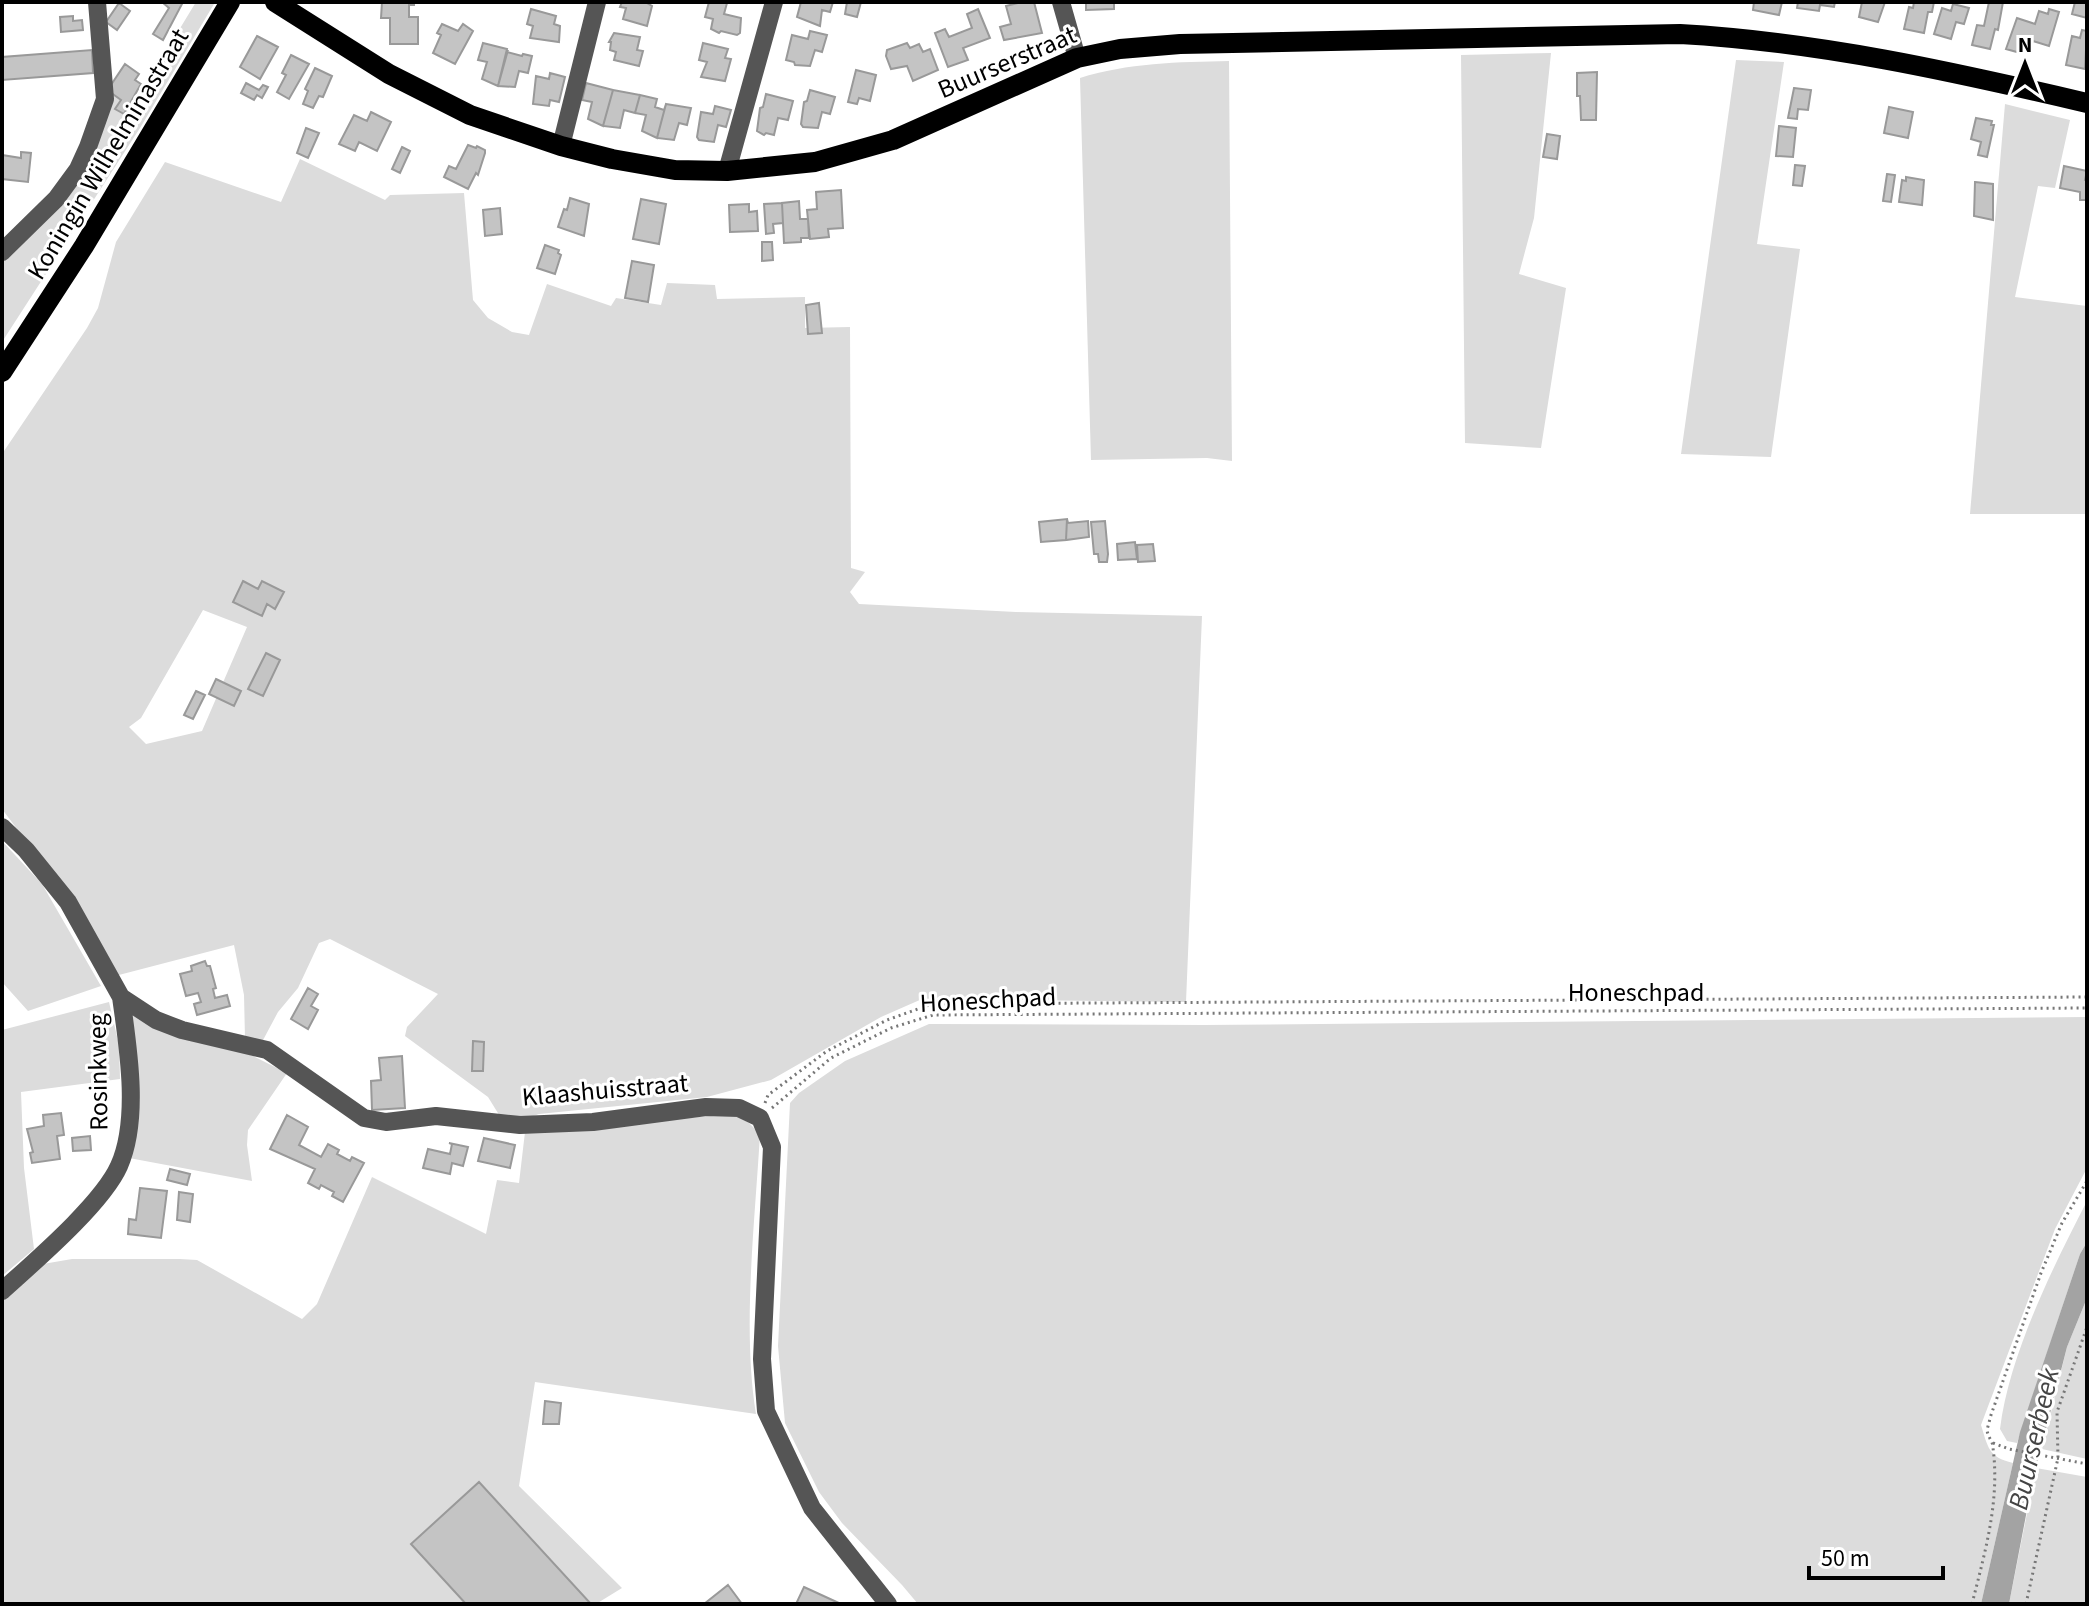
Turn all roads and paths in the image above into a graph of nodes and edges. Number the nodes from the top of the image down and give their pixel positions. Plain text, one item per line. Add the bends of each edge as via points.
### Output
1 (97, 2) edge
2 (230, 2) edge
3 (275, 2) edge
4 (597, 2) edge
5 (774, 2) edge
6 (1061, 2) edge
7 (1077, 58) junction
8 (2087, 103) edge
9 (561, 146) junction
10 (727, 171) junction
11 (2, 252) edge
12 (2, 372) edge
13 (2, 827) edge
14 (121, 997) junction
15 (2087, 997) edge
16 (2087, 1008) edge
17 (760, 1118) junction
18 (2087, 1181) edge
19 (2, 1291) edge
20 (2087, 1327) edge
21 (1993, 1443) junction
22 (2056, 1457) junction
23 (2087, 1464) edge
24 (888, 1604) edge
25 (1972, 1604) edge
26 (2026, 1604) edge

1 - 11 street via 105,99 88,147 56,199
2 - 12 main road, Koningin Wilhelminastraat
3 - 9 main road, Buurserstraat via 427,95
4 - 9 street
5 - 10 street
6 - 7 street
7 - 8 main road, Buurserstraat via 1180,44 1680,34 1833,49
7 - 10 main road, Buurserstraat via 893,140 815,162
9 - 10 main road, Buurserstraat via 675,170
13 - 14 street, Klaashuisstraat via 68,902
14 - 17 street, Klaashuisstraat via 182,1030 267,1050 364,1118 386,1122 436,1116 520,1125 593,1122 706,1107 739,1108
14 - 19 street, Rosinkweg via 130,1094 119,1165 82,1213
15 - 17 path, Honeschpad via 932,1004 827,1051 768,1095
16 - 17 path, Honeschpad via 933,1015 891,1028 831,1058
17 - 24 street via 772,1147 762,1359 766,1411 812,1508
18 - 21 path via 2041,1273 1991,1415 1987,1430
20 - 22 path via 2057,1412
21 - 22 path
21 - 25 path via 1991,1531
22 - 23 path
22 - 26 path

